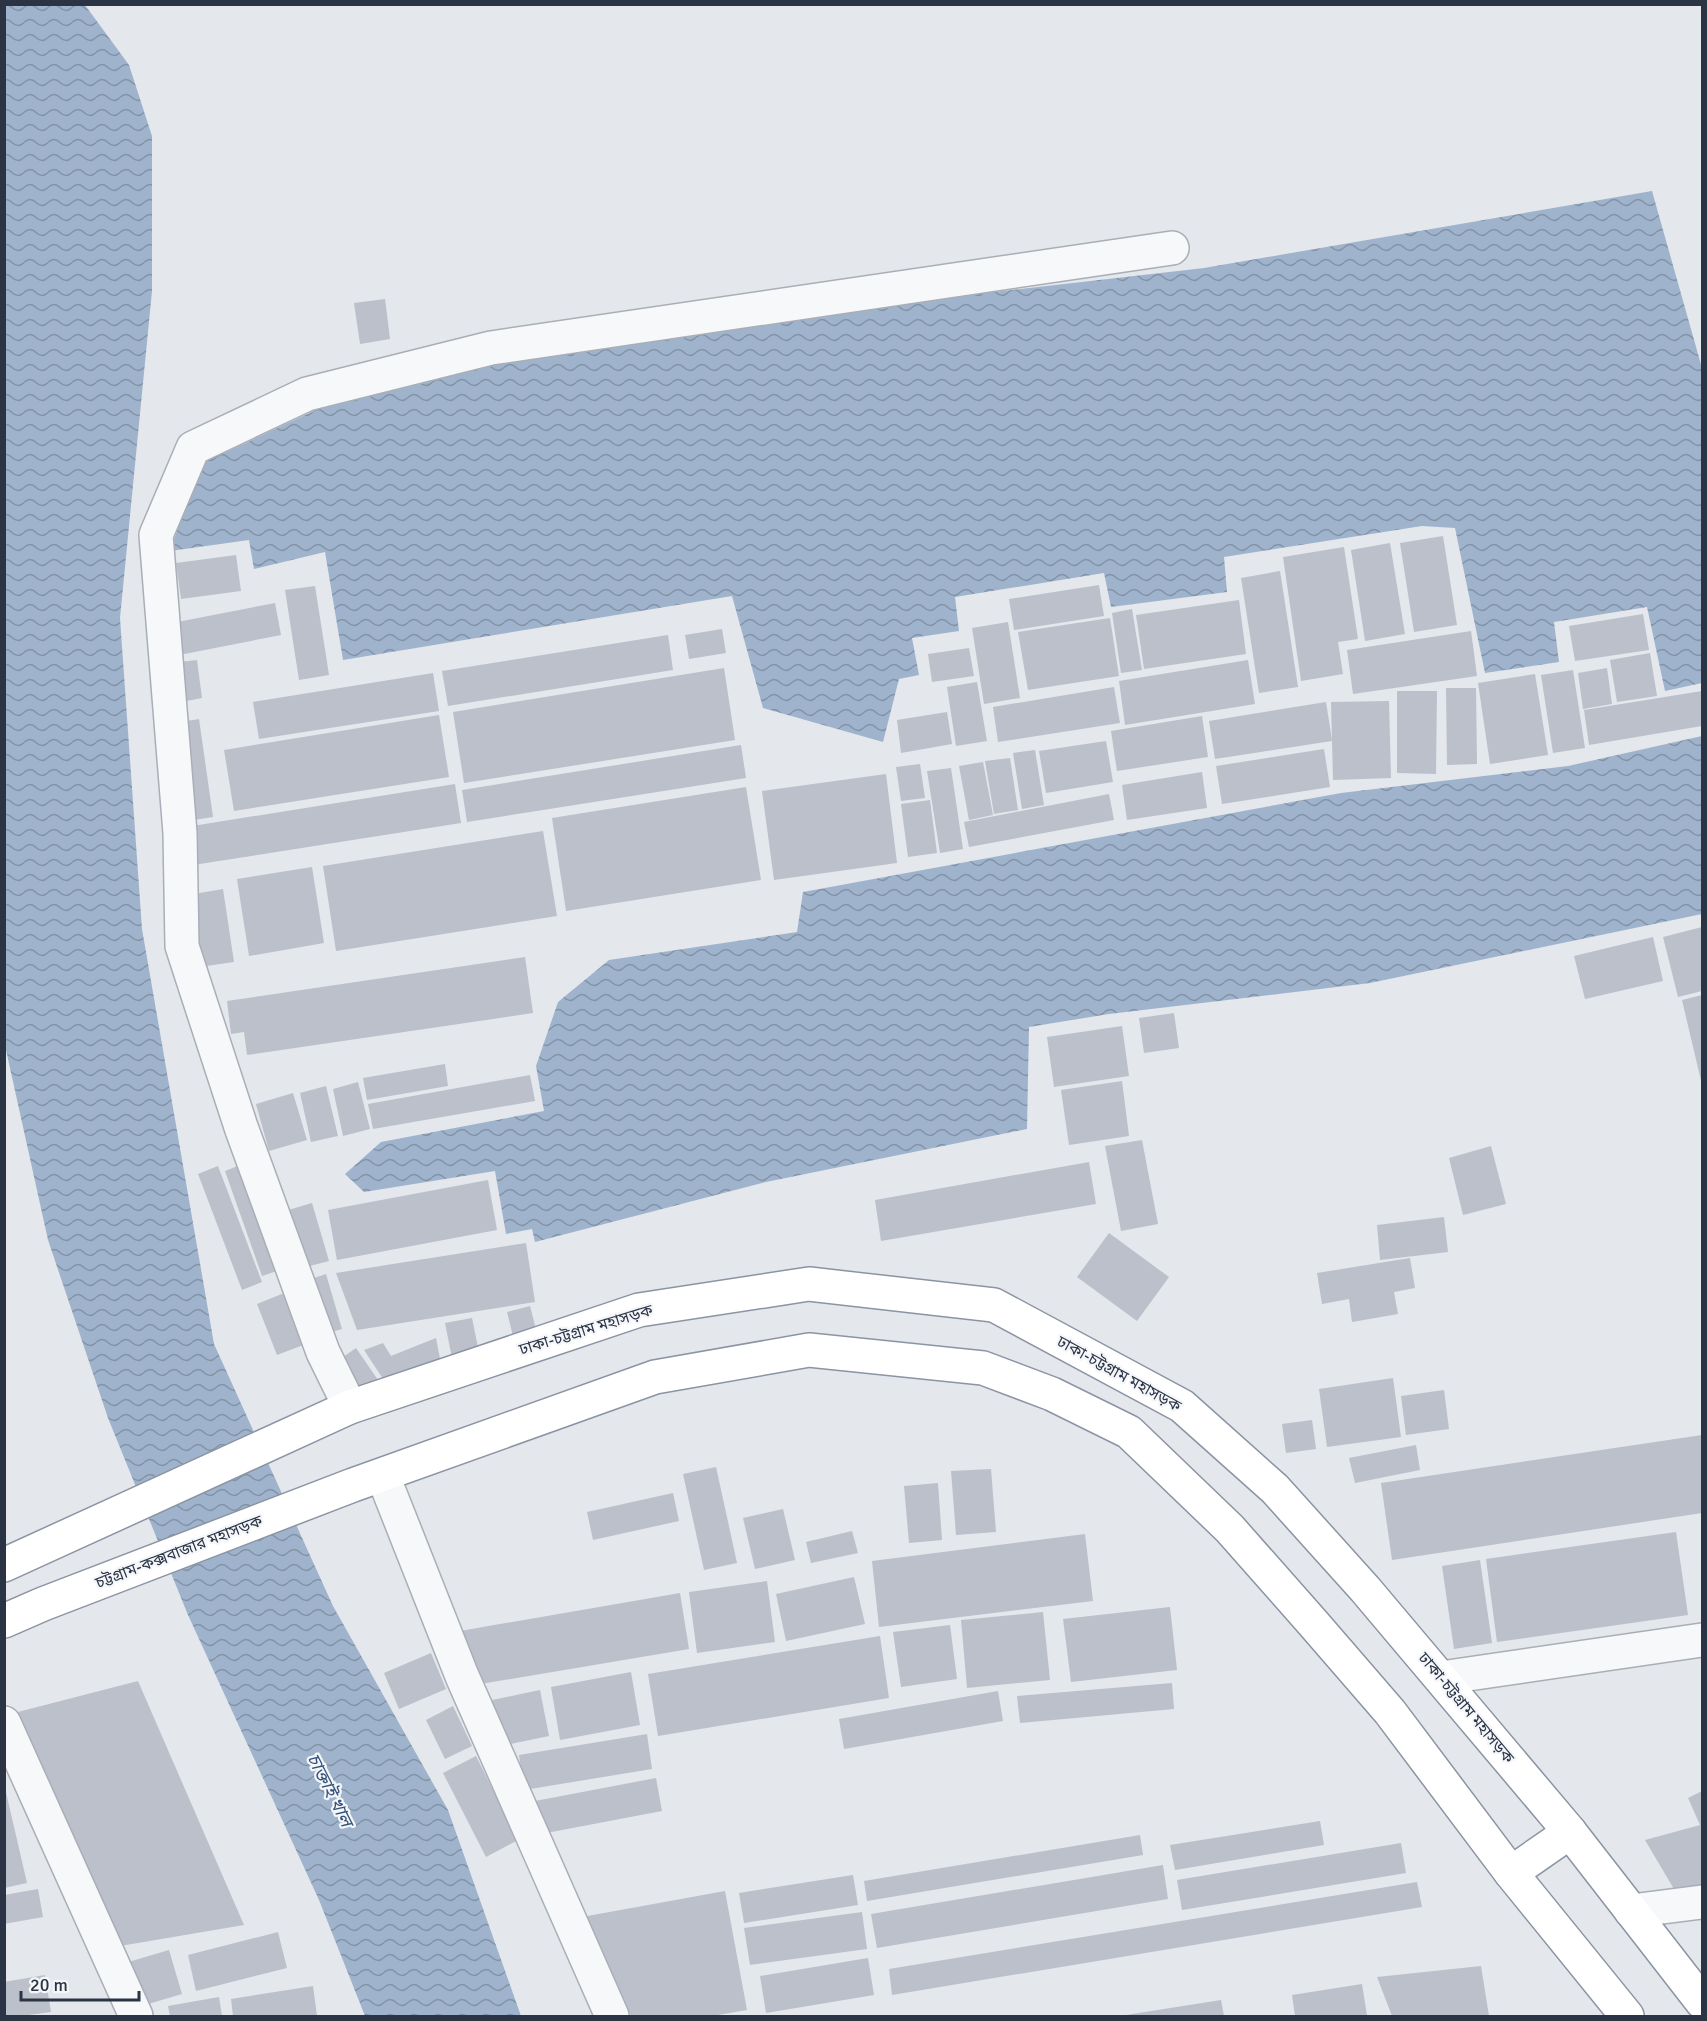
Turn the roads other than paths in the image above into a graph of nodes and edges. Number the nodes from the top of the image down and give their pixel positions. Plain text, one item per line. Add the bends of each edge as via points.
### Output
1 (1172, 248) dead end
2 (340, 1412) junction
3 (368, 1480) junction
4 (15, 1560) edge
5 (4, 1621) edge
6 (1702, 1640) edge
7 (1441, 1677) junction
8 (4, 1723) edge
9 (1570, 1832) junction
10 (1511, 1873) junction
11 (1702, 1902) edge
12 (1631, 1911) junction
13 (1702, 2002) edge
14 (136, 2016) edge
15 (612, 2016) edge
16 (1627, 2016) edge

1 - 2 street via 491,348 307,394 194,448 156,535 180,833 183,946 241,1127 323,1352
2 - 4 highway
2 - 7 highway, ঢাকা-চট্টগ্রাম মহাসড়ক via 639,1310 809,1284 994,1305 1182,1406 1275,1489
3 - 5 highway, চট্টগ্রাম-কক্সবাজার মহাসড়ক
3 - 10 highway via 655,1377 809,1350 983,1368 1052,1394 1129,1432 1230,1529 1313,1623 1390,1713
3 - 15 street via 462,1676
6 - 7 street
7 - 9 highway, ঢাকা-চট্টগ্রাম মহাসড়ক
8 - 14 street
9 - 10 highway
9 - 12 highway, ঢাকা-চট্টগ্রাম মহাসড়ক
10 - 16 highway
11 - 12 street
12 - 13 highway, ঢাকা-চট্টগ্রাম মহাসড়ক

